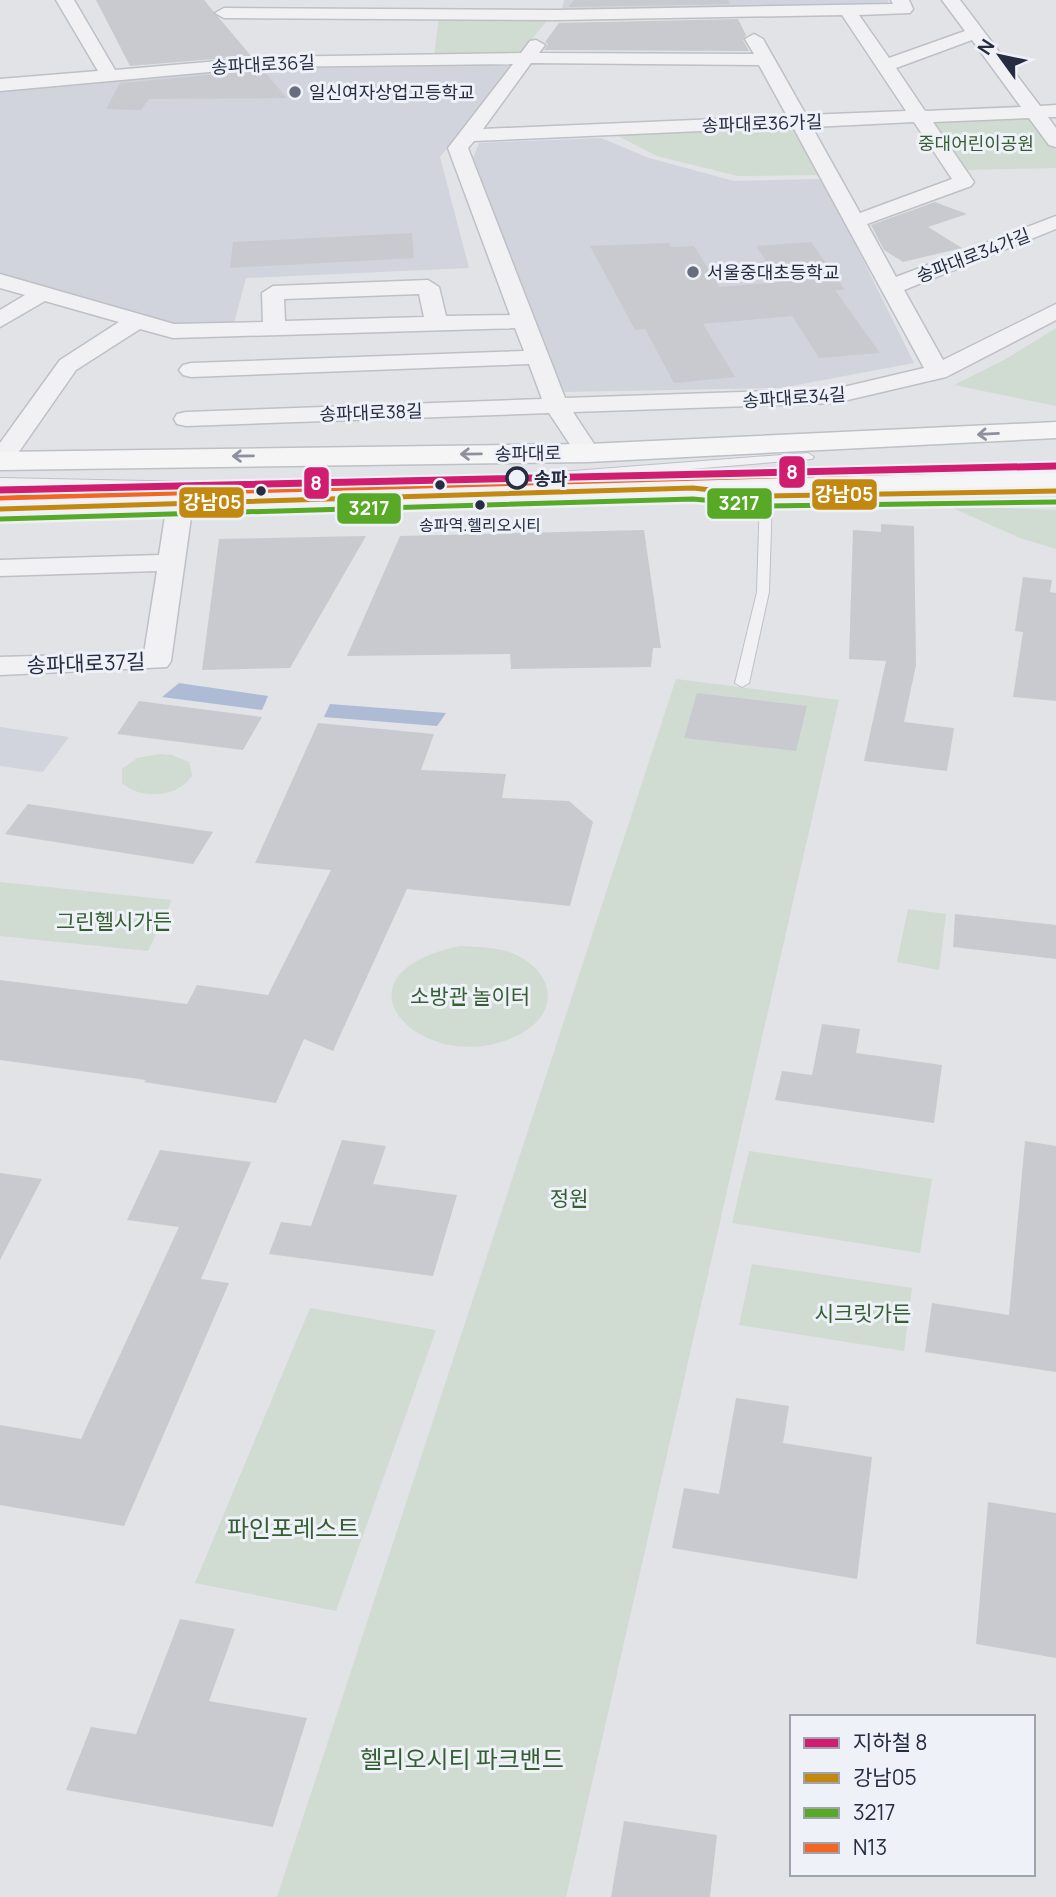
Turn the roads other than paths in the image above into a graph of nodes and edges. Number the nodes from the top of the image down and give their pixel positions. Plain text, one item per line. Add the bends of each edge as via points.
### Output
1 (65, 0) edge
2 (900, 0) edge
3 (951, 0) edge
4 (220, 7) edge
5 (438, 7) edge
6 (558, 8) edge
7 (847, 10) junction
8 (740, 12) junction
9 (976, 33) junction
10 (527, 58) junction
11 (765, 60) junction
12 (265, 62) junction
13 (885, 66) junction
14 (110, 76) junction
15 (0, 85) edge
16 (1056, 111) edge
17 (1034, 112) junction
18 (919, 117) junction
19 (799, 121) junction
20 (467, 135) junction
21 (1056, 141) edge
22 (854, 222) junction
23 (1056, 222) edge
24 (0, 281) edge
25 (891, 287) junction
26 (43, 293) junction
27 (1056, 311) edge
28 (0, 320) edge
29 (137, 321) junction
30 (522, 321) junction
31 (438, 326) junction
32 (266, 328) junction
33 (194, 331) junction
34 (536, 357) junction
35 (257, 368) junction
36 (191, 370) junction
37 (938, 372) junction
38 (556, 405) junction
39 (186, 419) junction
40 (1056, 430) edge
41 (1056, 452) edge
42 (588, 453) junction
43 (187, 457) junction
44 (808, 457) junction
45 (0, 461) edge
46 (1056, 478) edge
47 (0, 482) edge
48 (0, 488) edge
49 (694, 488) junction
50 (1056, 491) edge
51 (766, 496) junction
52 (321, 498) junction
53 (180, 503) junction
54 (0, 509) edge
55 (170, 563) junction
56 (0, 568) edge
57 (0, 666) edge
58 (742, 683) dead end

1 - 14 street
2 - 7 street via 904,9
3 - 9 street
4 - 5 street
4 - 12 street
5 - 6 street
6 - 8 street
6 - 10 street
7 - 8 street
7 - 13 street
8 - 11 street, 송파대로34가길
9 - 13 street
9 - 17 street
10 - 11 street, 송파대로36길
10 - 12 street, 송파대로36길
10 - 20 street
11 - 19 street, 송파대로34가길
12 - 14 street, 송파대로36길
13 - 18 street
14 - 15 street, 송파대로36길
16 - 17 street, 송파대로36가길
17 - 18 street, 송파대로36가길
17 - 21 street
18 - 19 street, 송파대로36가길
18 - 22 street via 964,182
19 - 20 street, 송파대로36가길
19 - 22 street, 송파대로34가길
20 - 30 street via 458,149
22 - 25 street, 송파대로34가길
23 - 25 street, 송파대로34가길
24 - 26 street
25 - 37 street, 송파대로34가길
26 - 28 street
26 - 29 street
27 - 37 street, 송파대로34길
29 - 33 street via 173,331
29 - 45 street, 송파대로 via 68,365
30 - 31 street
30 - 34 street
31 - 32 street
31 - 32 street via 428,287 273,293
32 - 33 street
32 - 35 street
33 - 36 street
34 - 35 street
34 - 38 street
35 - 36 street
36 - 39 street
37 - 38 street, 송파대로34길 via 835,396
38 - 39 street, 송파대로38길
38 - 42 street
39 - 43 street
40 -> 42 main road, 송파대로
41 - 44 main road
42 -> 43 main road, 송파대로
42 - 44 main road
43 - 45 main road, 송파대로
44 - 47 lane via 507,480 245,487
46 - 49 main road
48 - 52 lane
49 - 51 main road
49 - 52 main road, 송파대로
50 - 51 main road
51 - 58 lane via 763,592
52 - 53 main road, 송파대로
53 - 54 main road, 송파대로
53 - 55 street, 송파대로37길
55 - 56 street
55 - 57 street, 송파대로37길 via 157,661

